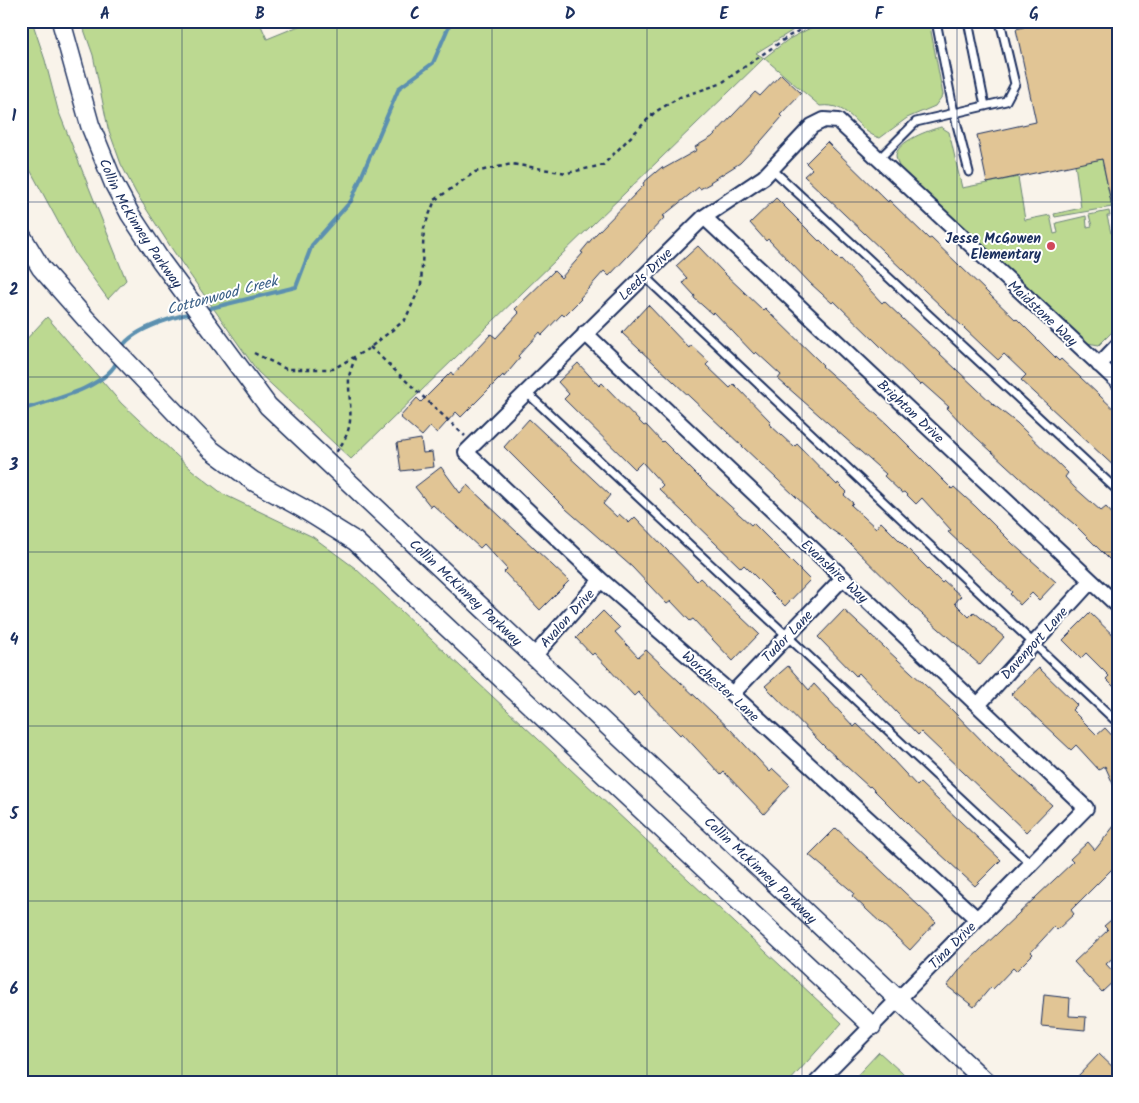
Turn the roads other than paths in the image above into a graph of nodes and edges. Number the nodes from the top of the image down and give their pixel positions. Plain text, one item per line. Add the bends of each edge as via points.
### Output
1 (61, 21) edge
2 (936, 21) edge
3 (968, 21) edge
4 (1000, 21) edge
5 (985, 106) junction
6 (954, 113) junction
7 (838, 121) joint
8 (878, 159) junction
9 (772, 169) junction
10 (969, 172) dead end
11 (704, 217) junction
12 (21, 235) edge
13 (644, 276) junction
14 (585, 333) junction
15 (1118, 345) edge
16 (1099, 365) junction
17 (1118, 382) edge
18 (526, 392) junction
19 (470, 448) joint
20 (1118, 492) edge
21 (843, 578) junction
22 (601, 580) junction
23 (1091, 581) junction
24 (1118, 606) edge
25 (787, 637) junction
26 (1034, 643) junction
27 (534, 656) junction
28 (732, 694) junction
29 (978, 705) junction
30 (1118, 723) edge
31 (1086, 808) joint
32 (1031, 864) junction
33 (977, 919) junction
34 (898, 1000) junction
35 (872, 1026) junction
36 (817, 1082) edge
37 (986, 1082) edge

1 - 27 street, Collin McKinney Parkway via 90,125 114,184 161,261 245,377 268,406
2 - 6 lane
3 - 5 lane
4 - 5 lane via 1015,84 1006,101
5 - 6 lane
6 - 8 lane via 916,122
6 - 10 lane
7 - 8 street, Maidstone Way
7 - 9 street, Leeds Drive via 824,120 812,126
8 - 16 street, Maidstone Way
9 - 11 street, Leeds Drive
9 - 20 lane
11 - 13 street, Leeds Drive
11 - 23 street, Brighton Drive
12 - 35 street via 42,268 86,318 210,449 252,481 355,542
13 - 14 street, Leeds Drive
13 - 26 lane
14 - 18 street, Leeds Drive
14 - 21 street, Evanshire Way
15 - 16 street
16 - 17 street, Maidstone Way
18 - 19 street, Leeds Drive
18 - 25 lane
19 - 22 street, Worchester Lane
21 - 25 street, Tudor Lane
21 - 29 street, Evanshire Way
22 - 27 street, Avalon Drive
22 - 28 street, Worchester Lane
23 - 24 street, Brighton Drive
23 - 26 street, Davenport Lane
25 - 28 street, Tudor Lane
25 - 32 lane
26 - 29 street, Davenport Lane
26 - 30 lane
27 - 34 street, Collin McKinney Parkway
28 - 33 street, Worchester Lane
29 - 31 street, Evanshire Way
31 - 32 street, Tina Drive
32 - 33 street, Tina Drive
33 - 34 street, Tina Drive
34 - 35 street, Tina Drive
34 - 37 street, Collin McKinney Parkway
35 - 36 street, Tina Drive

